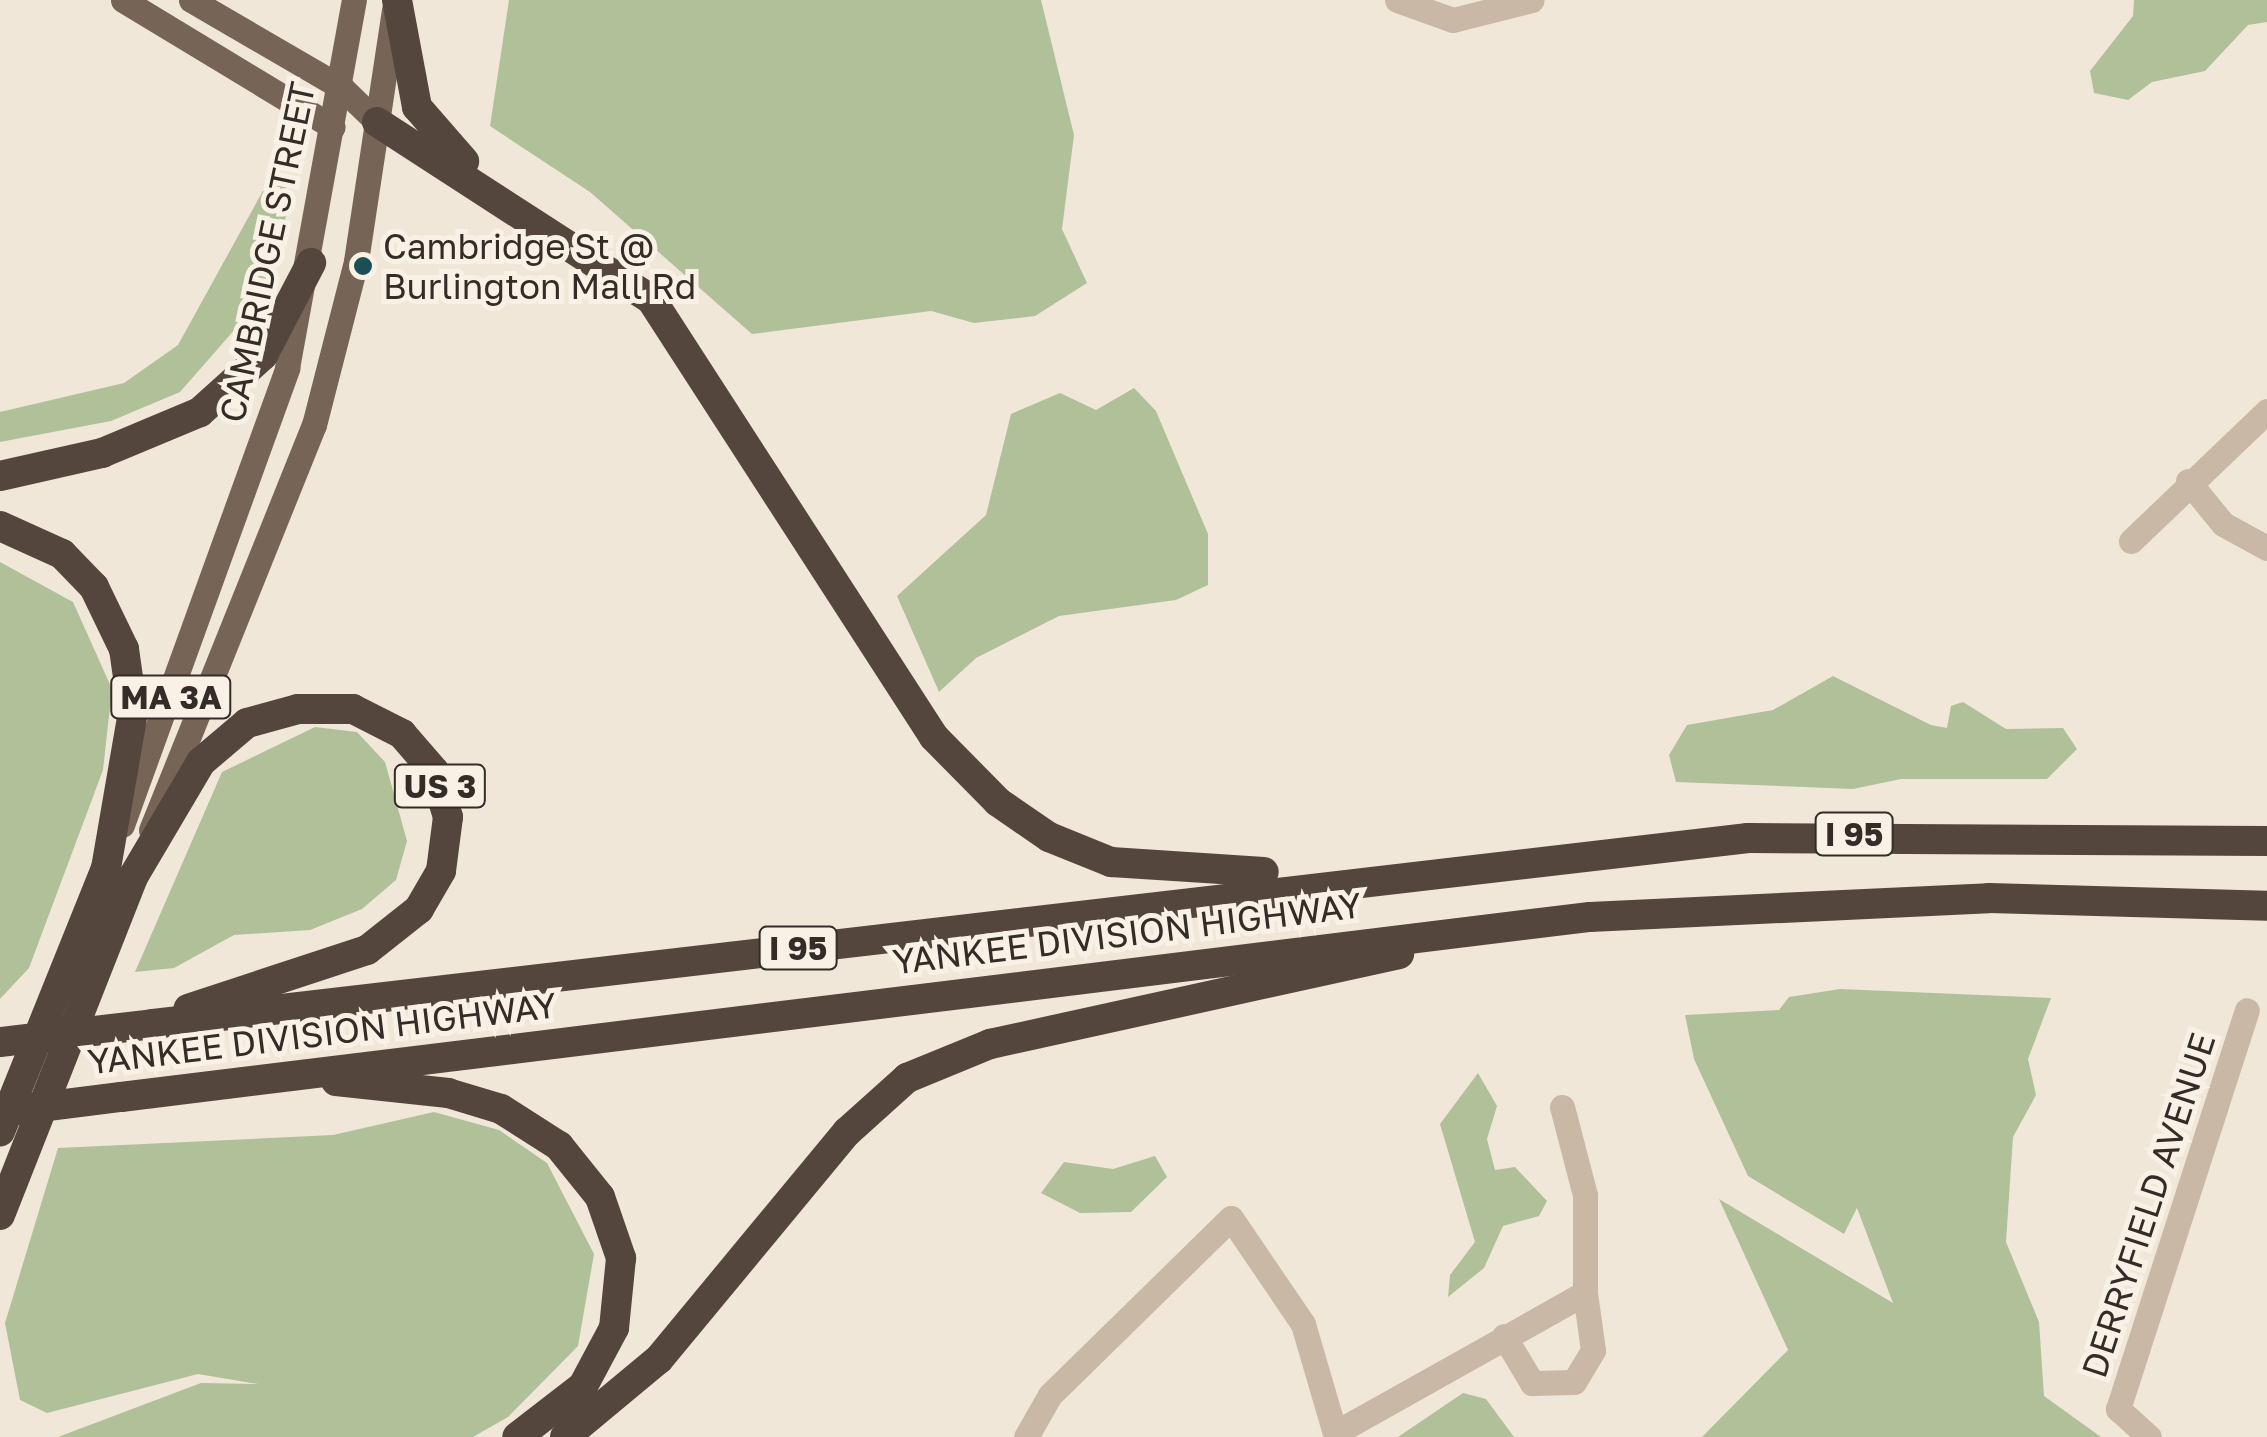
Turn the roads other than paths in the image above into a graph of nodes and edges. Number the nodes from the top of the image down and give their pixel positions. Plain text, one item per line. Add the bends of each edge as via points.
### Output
1 (122, 0) edge
2 (190, 0) edge
3 (354, 0) edge
4 (396, 0) edge
5 (1397, 0) edge
6 (1532, 0) edge
7 (342, 88) junction
8 (377, 122) junction
9 (333, 127) junction
10 (560, 237) junction
11 (311, 263) junction
12 (2267, 412) edge
13 (0, 476) edge
14 (2188, 481) junction
15 (0, 526) edge
16 (2131, 541) dead end
17 (2267, 548) edge
18 (2267, 841) edge
19 (1442, 868) junction
20 (119, 872) junction
21 (2267, 906) edge
22 (1484, 929) junction
23 (2247, 1010) dead end
24 (153, 1024) junction
25 (0, 1042) edge
26 (288, 1076) junction
27 (1562, 1107) dead end
28 (0, 1112) edge
29 (0, 1132) edge
30 (0, 1215) edge
31 (1586, 1293) junction
32 (1504, 1336) junction
33 (1337, 1434) edge
34 (517, 1437) edge
35 (565, 1437) edge
36 (1026, 1437) edge
37 (2149, 1437) edge

1 - 9 main road
2 - 7 main road
3 - 7 main road, CAMBRIDGE STREET / MA 3A
4 - 8 main road, CAMBRIDGE STREET / MA 3A
4 - 10 highway via 407,79 430,128
5 - 6 street via 1453,20
7 - 8 main road
7 - 9 main road, CAMBRIDGE STREET / MA 3A
8 - 9 main road
8 - 10 highway
8 - 20 main road, CAMBRIDGE STREET / MA 3A via 356,261 314,425
9 - 11 main road, CAMBRIDGE STREET / MA 3A
10 - 19 highway via 670,320 934,737 1024,821 1081,853 1145,869
11 - 13 highway via 264,355 200,412 102,453
11 - 20 main road, CAMBRIDGE STREET / MA 3A via 259,464
12 - 14 street
14 - 16 street
14 - 17 street via 2223,524
15 - 20 highway via 74,564 124,649 133,712
18 - 19 highway, YANKEE DIVISION HIGHWAY / I 95 via 1842,835
19 - 24 highway, YANKEE DIVISION HIGHWAY / I 95
20 - 24 highway, US 3 via 201,762 234,731 273,714 323,706 378,718 421,753 446,804 441,871 400,929 346,958
20 - 29 highway, CAMBRIDGE STREET / MA 3A
20 - 30 highway, CAMBRIDGE STREET / US 3
21 - 22 highway, YANKEE DIVISION HIGHWAY / I 95 via 1858,901
22 - 26 highway, YANKEE DIVISION HIGHWAY / I 95
22 - 35 highway via 1342,970 990,1044 921,1070 861,1116 659,1359
23 - 37 street, DERRYFIELD AVENUE via 2121,1400 2125,1421
24 - 25 highway, YANKEE DIVISION HIGHWAY / I 95, bridge
26 - 28 highway, YANKEE DIVISION HIGHWAY / I 95, bridge
26 - 34 highway via 448,1093 501,1109 559,1146 591,1184 622,1258 614,1328 583,1386
27 - 31 street via 1585,1195
31 - 32 street
31 - 32 street via 1594,1350 1574,1382 1532,1383
32 - 33 street
33 - 36 street via 1303,1324 1231,1218 1050,1395

